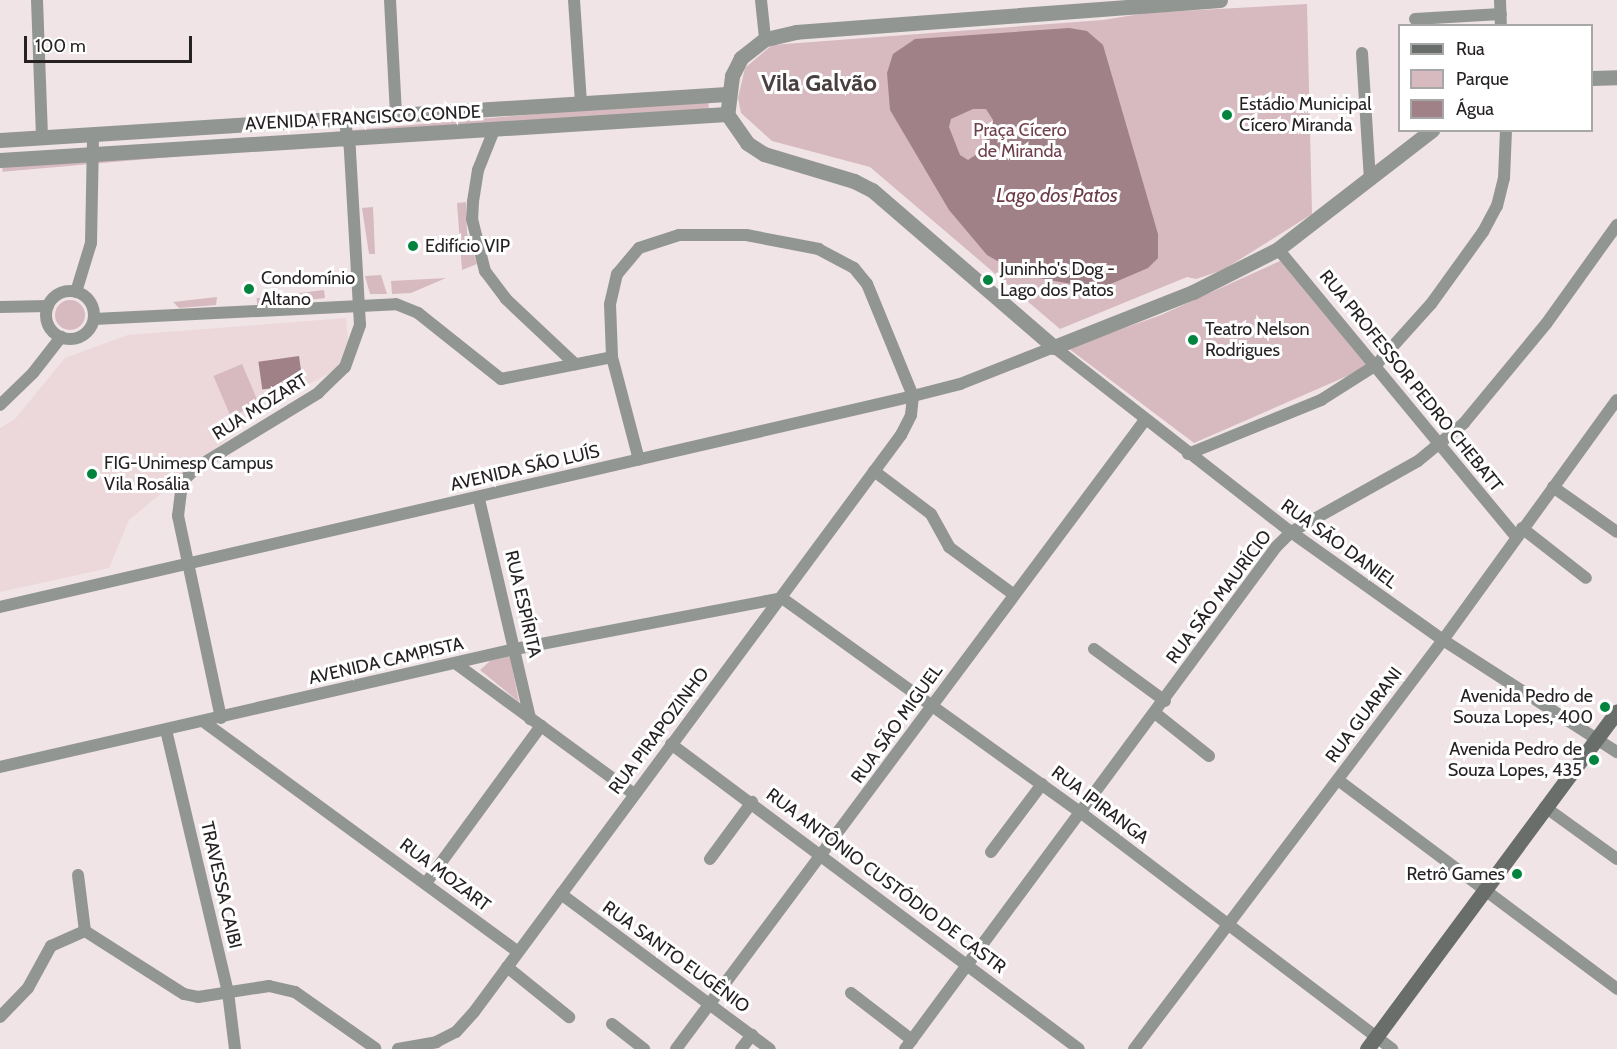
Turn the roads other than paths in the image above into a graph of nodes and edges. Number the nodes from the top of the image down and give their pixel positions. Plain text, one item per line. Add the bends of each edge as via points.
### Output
1 (37, 0) edge
2 (390, 0) edge
3 (574, 0) edge
4 (761, 0) edge
5 (1220, 0) edge
6 (1500, 0) edge
7 (1415, 19) dead end
8 (1501, 20) edge
9 (765, 39) junction
10 (1362, 53) dead end
11 (1617, 76) edge
12 (1593, 78) edge
13 (727, 94) junction
14 (706, 96) junction
15 (580, 104) junction
16 (707, 114) junction
17 (727, 114) junction
18 (396, 115) junction
19 (344, 118) junction
20 (494, 130) junction
21 (1429, 132) edge
22 (1506, 132) edge
23 (93, 134) junction
24 (345, 136) junction
25 (42, 138) junction
26 (0, 140) edge
27 (93, 154) junction
28 (0, 160) edge
29 (1370, 179) junction
30 (1617, 225) edge
31 (1278, 249) junction
32 (76, 292) junction
33 (359, 305) junction
34 (48, 306) junction
35 (0, 307) edge
36 (94, 319) junction
37 (60, 337) junction
38 (1054, 347) junction
39 (612, 357) junction
40 (575, 364) junction
41 (1376, 365) junction
42 (913, 396) junction
43 (1617, 400) edge
44 (0, 405) edge
45 (1145, 420) junction
46 (1439, 445) junction
47 (1188, 454) junction
48 (639, 460) junction
49 (874, 471) junction
50 (1553, 487) junction
51 (479, 498) junction
52 (1291, 532) junction
53 (1519, 532) junction
54 (1617, 532) edge
55 (188, 561) junction
56 (1586, 578) dead end
57 (1012, 594) junction
58 (782, 598) junction
59 (0, 607) edge
60 (1443, 640) junction
61 (515, 649) junction
62 (1094, 649) dead end
63 (455, 663) junction
64 (1165, 701) junction
65 (933, 705) junction
66 (1617, 711) edge
67 (1155, 714) junction
68 (221, 718) junction
69 (204, 722) junction
70 (536, 722) junction
71 (166, 730) junction
72 (1596, 738) junction
73 (671, 744) junction
74 (1617, 752) edge
75 (1209, 756) dead end
76 (0, 767) edge
77 (1338, 780) junction
78 (1042, 784) junction
79 (634, 794) junction
80 (752, 802) junction
81 (1545, 807) junction
82 (1080, 812) junction
83 (991, 852) dead end
84 (823, 856) junction
85 (710, 859) dead end
86 (1617, 859) edge
87 (78, 875) dead end
88 (426, 882) junction
89 (1485, 887) junction
90 (561, 894) junction
91 (1228, 923) junction
92 (85, 931) junction
93 (518, 952) junction
94 (968, 966) junction
95 (507, 967) junction
96 (1617, 988) edge
97 (228, 992) junction
98 (851, 993) dead end
99 (711, 1007) junction
100 (0, 1017) edge
101 (569, 1017) dead end
102 (612, 1024) dead end
103 (752, 1035) junction
104 (1371, 1043) edge
105 (909, 1045) edge
106 (235, 1049) edge
107 (374, 1049) edge
108 (398, 1049) edge
109 (644, 1049) edge
110 (676, 1049) edge
111 (741, 1049) edge
112 (770, 1049) edge
113 (1079, 1049) edge
114 (1134, 1049) edge
115 (1392, 1049) edge

1 - 25 street
2 - 18 street
3 - 15 street
4 - 9 street
5 - 9 street via 796,32
6 - 8 street
7 - 8 street
9 - 13 street via 741,58
10 - 29 street
11 - 12 street
13 - 14 street, AVENIDA FRANCISCO CONDE
13 - 17 street
14 - 15 street, AVENIDA FRANCISCO CONDE
14 - 16 street via 712,105
15 - 18 street, AVENIDA FRANCISCO CONDE
16 - 17 street, AVENIDA FRANCISCO CONDE
16 - 20 street, AVENIDA FRANCISCO CONDE
17 - 38 street via 747,143 764,154 872,190
18 - 19 street, AVENIDA FRANCISCO CONDE
19 - 23 street, AVENIDA FRANCISCO CONDE
19 - 24 street, RUA MOZART
20 - 24 street, AVENIDA FRANCISCO CONDE
20 - 40 street via 478,170 473,202 482,262 506,299
21 - 29 street
22 - 41 street via 1504,178 1497,206 1483,232 1431,304
23 - 25 street, AVENIDA FRANCISCO CONDE
23 - 27 street
24 - 27 street, AVENIDA FRANCISCO CONDE
24 - 33 street, RUA MOZART via 350,149
25 - 26 street, AVENIDA FRANCISCO CONDE
27 - 28 street, AVENIDA FRANCISCO CONDE
27 - 32 street via 91,243
29 - 31 street
30 - 46 street, RUA SÃO MAURÍCIO via 1496,387
31 - 38 street via 1193,292
31 - 41 street, RUA PROFESSOR PEDRO CHEBATT
32 - 34 street via 63,292
32 - 36 street via 92,306
33 - 36 street
33 - 40 street via 407,306 501,380
33 - 55 street, RUA MOZART via 360,325 354,346 345,367 332,382 197,467 182,482 178,516
34 - 35 street
34 - 37 street via 46,321
36 - 37 street via 81,336
37 - 44 street via 33,373
38 - 42 street, AVENIDA SÃO LUÍS via 960,384
38 - 45 street, RUA SÃO DANIEL
39 - 40 street
39 - 42 street via 612,288 622,266 639,248 679,235 775,238 819,249 854,268 867,284
39 - 48 street
41 - 46 street, RUA PROFESSOR PEDRO CHEBATT
41 - 47 street via 1321,400
42 - 48 street, AVENIDA SÃO LUÍS
42 - 49 street, RUA PIRAPOZINHO via 911,415 901,435
43 - 50 street, RUA GUARANI
45 - 47 street, RUA SÃO DANIEL
45 - 57 street, RUA SÃO MIGUEL
46 - 52 street, RUA SÃO MAURÍCIO via 1394,476
46 - 53 street, RUA PROFESSOR PEDRO CHEBATT
47 - 52 street, RUA SÃO DANIEL
48 - 51 street, AVENIDA SÃO LUÍS
49 - 57 street via 926,509 949,547
49 - 58 street, RUA PIRAPOZINHO
50 - 53 street, RUA GUARANI
50 - 54 street
51 - 55 street, AVENIDA SÃO LUÍS
51 - 61 street, RUA ESPÍRITA
52 - 60 street, RUA SÃO DANIEL
52 - 64 street, RUA SÃO MAURÍCIO
53 - 56 street, RUA PROFESSOR PEDRO CHEBATT
53 - 60 street, RUA GUARANI
55 - 59 street, AVENIDA SÃO LUÍS
55 - 68 street, RUA MOZART
57 - 65 street, RUA SÃO MIGUEL
58 - 61 street, AVENIDA CAMPISTA
58 - 65 street, RUA IPIRANGA
58 - 73 street, RUA PIRAPOZINHO
60 - 72 street, RUA SÃO DANIEL
60 - 77 street, RUA GUARANI
61 - 63 street, AVENIDA CAMPISTA
61 - 70 street, RUA ESPÍRITA
62 - 64 street
63 - 68 street, AVENIDA CAMPISTA
63 - 70 street
64 - 67 street, RUA SÃO MAURÍCIO
65 - 78 street, RUA IPIRANGA
65 - 84 street, RUA SÃO MIGUEL
66 - 72 main road
67 - 75 street
67 - 82 street, RUA SÃO MAURÍCIO
68 - 69 street, AVENIDA CAMPISTA
69 - 71 street, AVENIDA CAMPISTA
69 - 88 street, RUA MOZART
70 - 79 street
70 - 88 street
71 - 76 street, AVENIDA CAMPISTA
71 - 97 street, TRAVESSA CAIBI
72 - 74 street, RUA SÃO DANIEL
72 - 81 main road
73 - 79 street, RUA PIRAPOZINHO
73 - 80 street, RUA ANTÔNIO CUSTÓDIO DE CASTR
77 - 89 street
77 - 91 street, RUA GUARANI
78 - 82 street, RUA IPIRANGA
78 - 83 street
79 - 90 street, RUA PIRAPOZINHO
80 - 84 street, RUA ANTÔNIO CUSTÓDIO DE CASTR
80 - 85 street
81 - 86 street
81 - 89 main road
82 - 91 street, RUA IPIRANGA
82 - 94 street, RUA SÃO MAURÍCIO
84 - 94 street, RUA ANTÔNIO CUSTÓDIO DE CASTR
84 - 99 street, RUA SÃO MIGUEL
87 - 92 street
88 - 93 street, RUA MOZART
89 - 96 street
89 - 104 main road
90 - 93 street, RUA PIRAPOZINHO
90 - 99 street, RUA SANTO EUGÊNIO
91 - 104 street, RUA IPIRANGA
91 - 114 street, RUA GUARANI
92 - 97 street via 184,994 198,997
92 - 100 street via 51,946 28,988
93 - 95 street, RUA PIRAPOZINHO
94 - 105 street, RUA SÃO MAURÍCIO
94 - 113 street, RUA ANTÔNIO CUSTÓDIO DE CASTR
95 - 101 street
95 - 108 street, RUA PIRAPOZINHO via 456,1032 416,1047
97 - 106 street, TRAVESSA CAIBI
97 - 107 street via 269,986 295,992
98 - 105 street
99 - 103 street, RUA SANTO EUGÊNIO
99 - 110 street, RUA SÃO MIGUEL
102 - 109 street
103 - 111 street
103 - 112 street, RUA SANTO EUGÊNIO
104 - 115 street, RUA IPIRANGA
107 - 108 street, RUA PIRAPOZINHO

